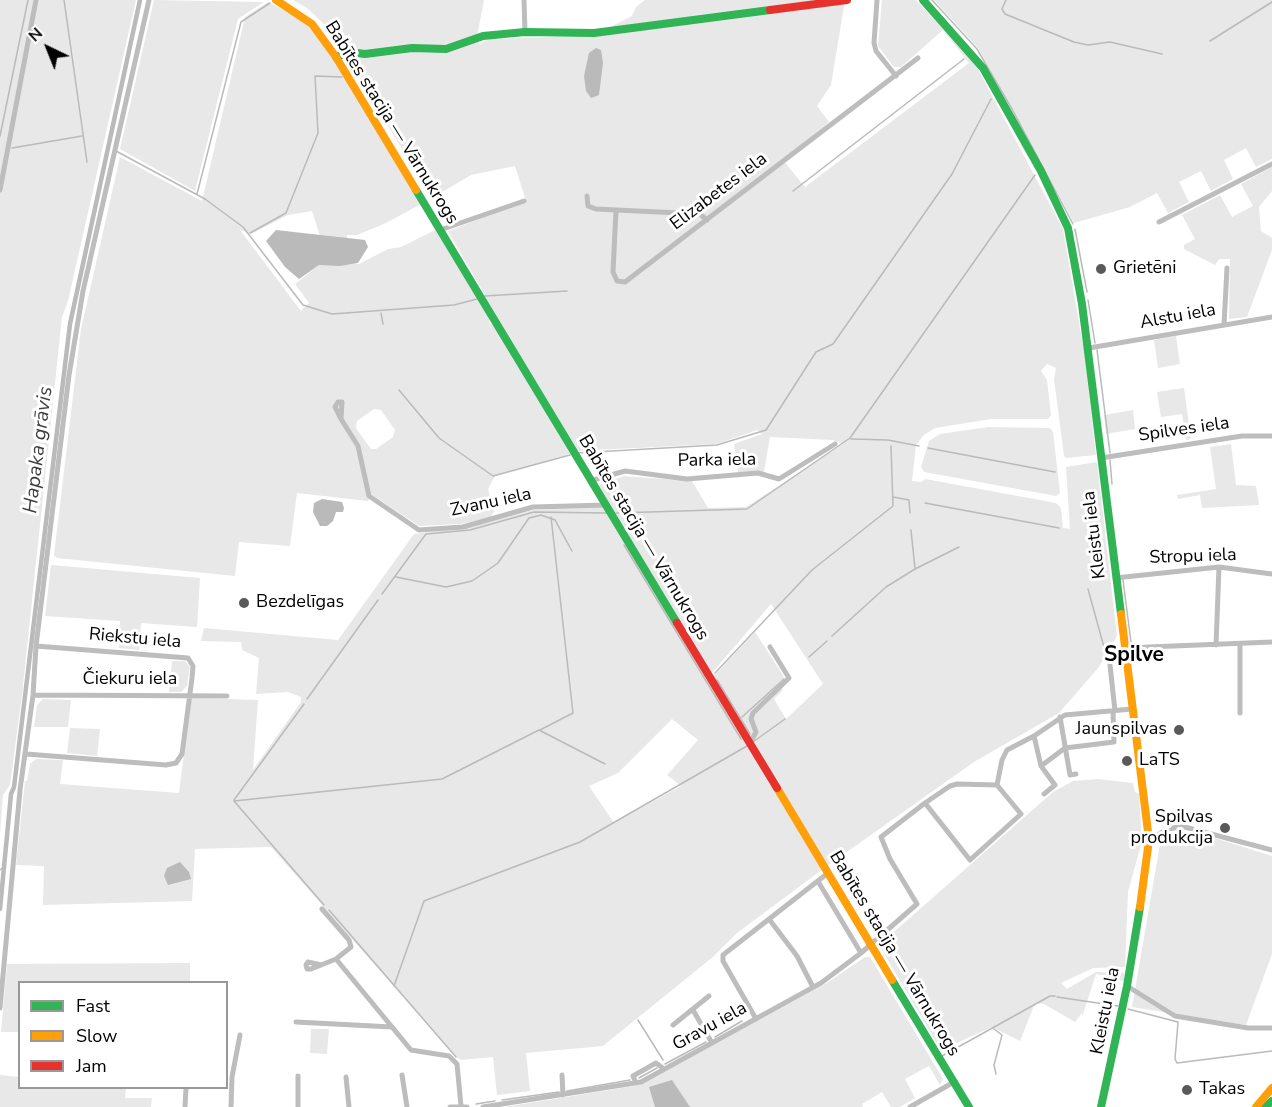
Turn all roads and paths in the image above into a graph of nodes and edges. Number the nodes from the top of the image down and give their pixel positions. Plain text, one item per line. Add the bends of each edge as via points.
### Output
1 (36, 0) edge
2 (149, 0) edge
3 (276, 0) edge
4 (524, 0) edge
5 (847, 0) edge
6 (877, 0) edge
7 (923, 0) edge
8 (525, 32) junction
9 (336, 57) junction
10 (918, 58) dead end
11 (896, 76) junction
12 (1272, 164) edge
13 (0, 190) edge
14 (587, 196) dead end
15 (524, 201) dead end
16 (616, 210) junction
17 (707, 220) junction
18 (1159, 222) dead end
19 (440, 230) junction
20 (1227, 268) dead end
21 (1272, 318) edge
22 (1224, 325) junction
23 (1089, 348) junction
24 (341, 419) dead end
25 (1272, 436) edge
26 (835, 444) dead end
27 (1101, 458) junction
28 (590, 481) junction
29 (606, 505) junction
30 (1219, 567) junction
31 (1272, 574) edge
32 (1115, 578) junction
33 (1272, 642) edge
34 (1240, 644) junction
35 (1216, 645) junction
36 (36, 646) junction
37 (770, 647) dead end
38 (1124, 648) junction
39 (1110, 665) dead end
40 (33, 695) junction
41 (188, 696) junction
42 (227, 696) dead end
43 (1132, 709) junction
44 (1114, 711) junction
45 (1240, 713) dead end
46 (1060, 717) junction
47 (1034, 736) junction
48 (750, 743) junction
49 (1065, 748) junction
50 (26, 754) junction
51 (1041, 766) junction
52 (1073, 775) dead end
53 (997, 785) junction
54 (1044, 794) dead end
55 (925, 803) junction
56 (1149, 840) junction
57 (1272, 850) edge
58 (828, 873) junction
59 (819, 883) junction
60 (322, 909) dead end
61 (769, 920) junction
62 (871, 945) junction
63 (861, 954) junction
64 (336, 959) junction
65 (321, 965) dead end
66 (1127, 986) junction
67 (813, 987) junction
68 (709, 996) dead end
69 (0, 1008) edge
70 (693, 1010) junction
71 (756, 1019) junction
72 (296, 1022) dead end
73 (674, 1025) dead end
74 (392, 1027) junction
75 (1272, 1028) edge
76 (240, 1035) dead end
77 (712, 1043) junction
78 (664, 1069) junction
79 (402, 1075) dead end
80 (562, 1075) dead end
81 (298, 1076) dead end
82 (346, 1077) dead end
83 (954, 1082) junction
84 (636, 1083) junction
85 (1272, 1088) edge
86 (186, 1089) edge
87 (563, 1095) junction
88 (1272, 1101) edge
89 (464, 1106) edge
90 (185, 1107) edge
91 (231, 1107) edge
92 (298, 1107) edge
93 (349, 1107) edge
94 (407, 1107) edge
95 (450, 1107) edge
96 (483, 1107) edge
97 (910, 1107) edge
98 (969, 1107) edge
99 (1101, 1107) edge
100 (1256, 1107) edge
101 (1265, 1107) edge

1 - 13 street
2 - 36 street via 83,291
3 - 9 main road, Babītes stacija — Vārnukrogs via 312,24
4 - 8 street
5 - 8 main road via 594,33
6 - 11 street via 874,43
7 - 23 main road, Kleistu iela via 983,68 1065,220
8 - 9 main road via 483,36 446,49 349,52
9 - 19 main road, Babītes stacija — Vārnukrogs
10 - 11 street, Elizabetes iela
11 - 17 street, Elizabetes iela
12 - 18 street
14 - 16 street via 591,208
15 - 19 street
16 - 17 street via 700,214
16 - 17 street, Elizabetes iela via 613,272 621,283
19 - 28 main road, Babītes stacija — Vārnukrogs
20 - 22 street
21 - 22 street, Alstu iela
22 - 23 street, Alstu iela
23 - 27 main road, Kleistu iela
24 - 29 street, Zvanu iela via 358,446 369,496 419,530 463,527 533,507
25 - 27 street, Spilves iela via 1242,436
26 - 28 street, Parka iela via 779,479 758,473 687,480 625,471
27 - 32 main road, Kleistu iela
28 - 29 main road, Babītes stacija — Vārnukrogs
29 - 48 main road, Babītes stacija — Vārnukrogs
30 - 31 street, Stropu iela
30 - 32 street, Stropu iela
30 - 35 street
32 - 38 main road, Kleistu iela
33 - 34 street
34 - 35 street
34 - 45 street
35 - 38 street
36 - 40 street
36 - 41 street, Riekstu iela via 188,658 193,666
37 - 48 street via 789,678 753,713 756,732
38 - 43 main road, Kleistu iela
39 - 44 street
40 - 41 street, Čiekuru iela
40 - 50 street
41 - 42 street, Čiekuru iela
41 - 50 street, Riekstu iela via 182,754 176,763
43 - 44 street
43 - 56 main road, Kleistu iela
44 - 46 street
44 - 49 street via 1113,743
46 - 47 street
46 - 49 street
47 - 51 street
47 - 53 street via 1007,750
48 - 58 main road, Babītes stacija — Vārnukrogs
49 - 51 street
49 - 52 street
50 - 69 street
51 - 54 street via 1055,785
53 - 55 street via 957,784
53 - 55 street via 1022,814 970,860
55 - 62 street, Gravu iela via 881,837 917,904
56 - 57 street via 1181,826
56 - 66 main road, Kleistu iela
58 - 59 street
58 - 62 main road, Babītes stacija — Vārnukrogs
59 - 61 street
59 - 63 street
60 - 64 street via 351,947
61 - 67 street via 797,956
61 - 71 street via 722,958
62 - 63 street, Gravu iela
62 - 83 main road, Babītes stacija — Vārnukrogs
63 - 67 street, Gravu iela
64 - 65 street
64 - 74 street
66 - 75 street via 1174,1016
66 - 99 main road, Kleistu iela
67 - 71 street, Gravu iela
68 - 70 street
70 - 73 street
70 - 77 street
71 - 77 street, Gravu iela
72 - 74 street
74 - 89 street via 411,1050 449,1056 457,1064
76 - 91 street
77 - 78 street, Gravu iela
78 - 84 street, Gravu iela
78 - 84 street via 656,1063 633,1076
79 - 94 street
80 - 87 street
81 - 92 street
82 - 93 street
83 - 97 street
83 - 98 main road, Babītes stacija — Vārnukrogs
84 - 87 street, Gravu iela
85 - 100 main road
86 - 90 street
87 - 96 street, Gravu iela
88 - 101 main road
89 - 95 street

